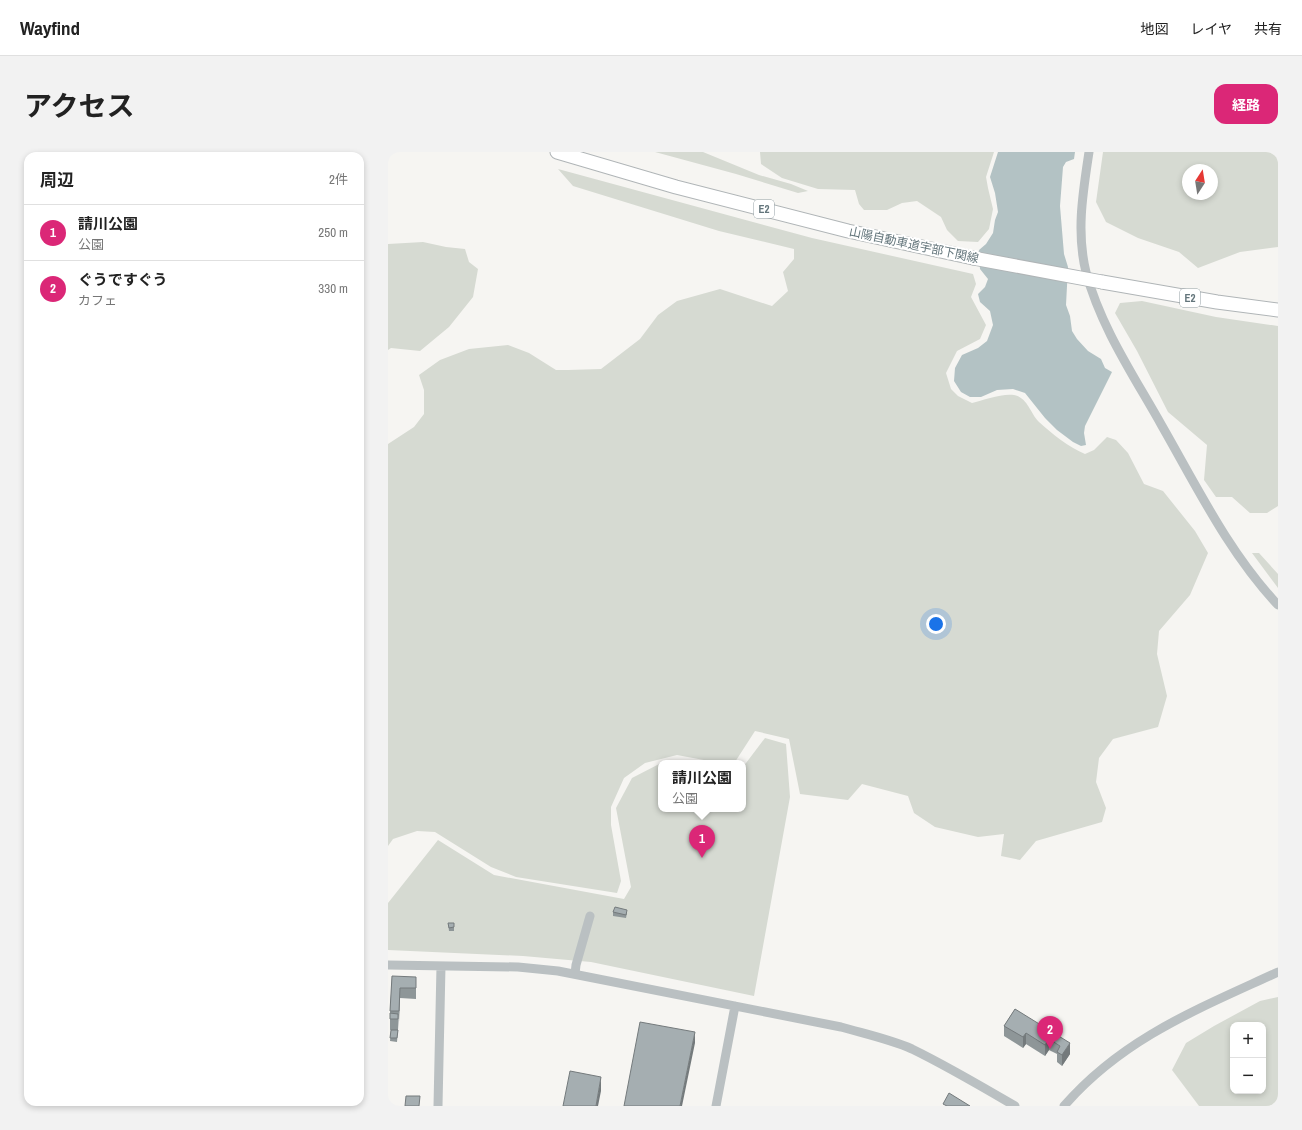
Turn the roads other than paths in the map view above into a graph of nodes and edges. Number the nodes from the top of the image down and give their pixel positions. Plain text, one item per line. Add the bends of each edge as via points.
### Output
1 (557, 152) edge
2 (1089, 152) edge
3 (1278, 310) edge
4 (1278, 605) edge
5 (590, 916) dead end
6 (388, 965) edge
7 (441, 966) junction
8 (1278, 972) edge
9 (575, 974) junction
10 (735, 1006) junction
11 (438, 1106) edge
12 (716, 1106) edge
13 (1015, 1106) edge
14 (1064, 1106) edge

1 - 3 highway, 山陽自動車道宇部下関線 / E2, bridge via 676,187 848,231 1102,282
2 - 4 street via 1081,228 1082,252 1095,302 1122,357 1213,516 1249,571
5 - 9 street
6 - 7 street
7 - 9 street via 518,968
7 - 11 street
8 - 14 street via 1184,1016 1144,1038 1097,1072
9 - 10 street
10 - 12 street
10 - 13 street via 841,1027 892,1042 949,1068

